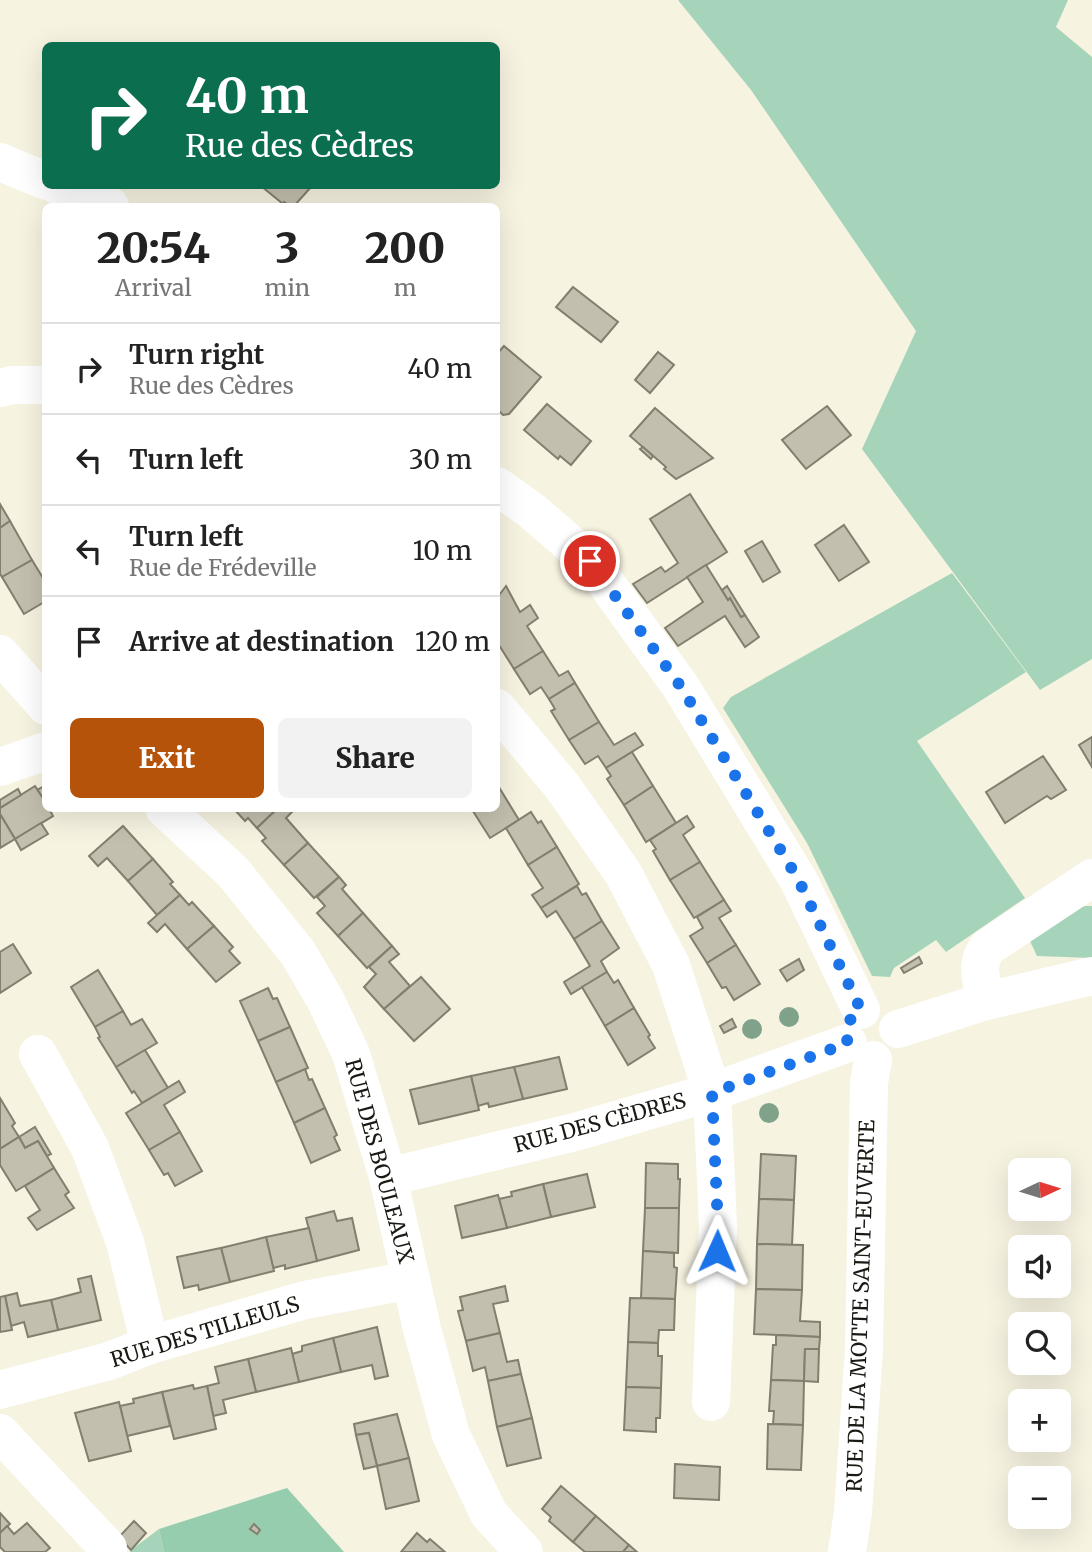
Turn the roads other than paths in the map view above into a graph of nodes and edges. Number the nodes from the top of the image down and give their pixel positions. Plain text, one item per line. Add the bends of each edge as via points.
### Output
1 (0, 162) edge
2 (42, 179) edge
3 (66, 189) edge
4 (102, 203) edge
5 (42, 385) edge
6 (0, 388) edge
7 (500, 488) edge
8 (0, 654) edge
9 (42, 701) edge
10 (500, 712) edge
11 (42, 752) edge
12 (0, 767) edge
13 (168, 812) edge
14 (1092, 878) edge
15 (1092, 976) edge
16 (986, 1001) junction
17 (861, 1038) junction
18 (38, 1054) dead end
19 (712, 1093) junction
20 (388, 1177) junction
21 (411, 1280) junction
22 (150, 1345) junction
23 (0, 1390) edge
24 (711, 1402) dead end
25 (0, 1433) edge
26 (108, 1548) dead end
27 (524, 1552) edge
28 (847, 1552) edge

1 - 2 street
3 - 4 street
5 - 6 street
7 - 17 street via 590,561 681,687 799,881
8 - 9 street
10 - 19 street via 562,786 623,873 671,965
11 - 12 street
13 - 20 street, RUE DES BOULEAUX via 233,872 298,953 351,1054
14 - 16 street via 988,947 978,965
15 - 16 street
16 - 17 street via 898,1030 895,1047 882,1058
17 - 19 street, RUE DES CÈDRES
17 - 28 street, RUE DE LA MOTTE SAINT-EUVERTE via 869,1083 864,1349
18 - 22 street via 90,1148 125,1242
19 - 20 street, RUE DES CÈDRES
19 - 24 street via 718,1226
20 - 21 street, RUE DES BOULEAUX
21 - 22 street, RUE DES TILLEULS via 305,1300
21 - 27 street, RUE DES BOULEAUX via 451,1435 489,1514
22 - 23 street, RUE DES TILLEULS via 109,1361
25 - 26 street

